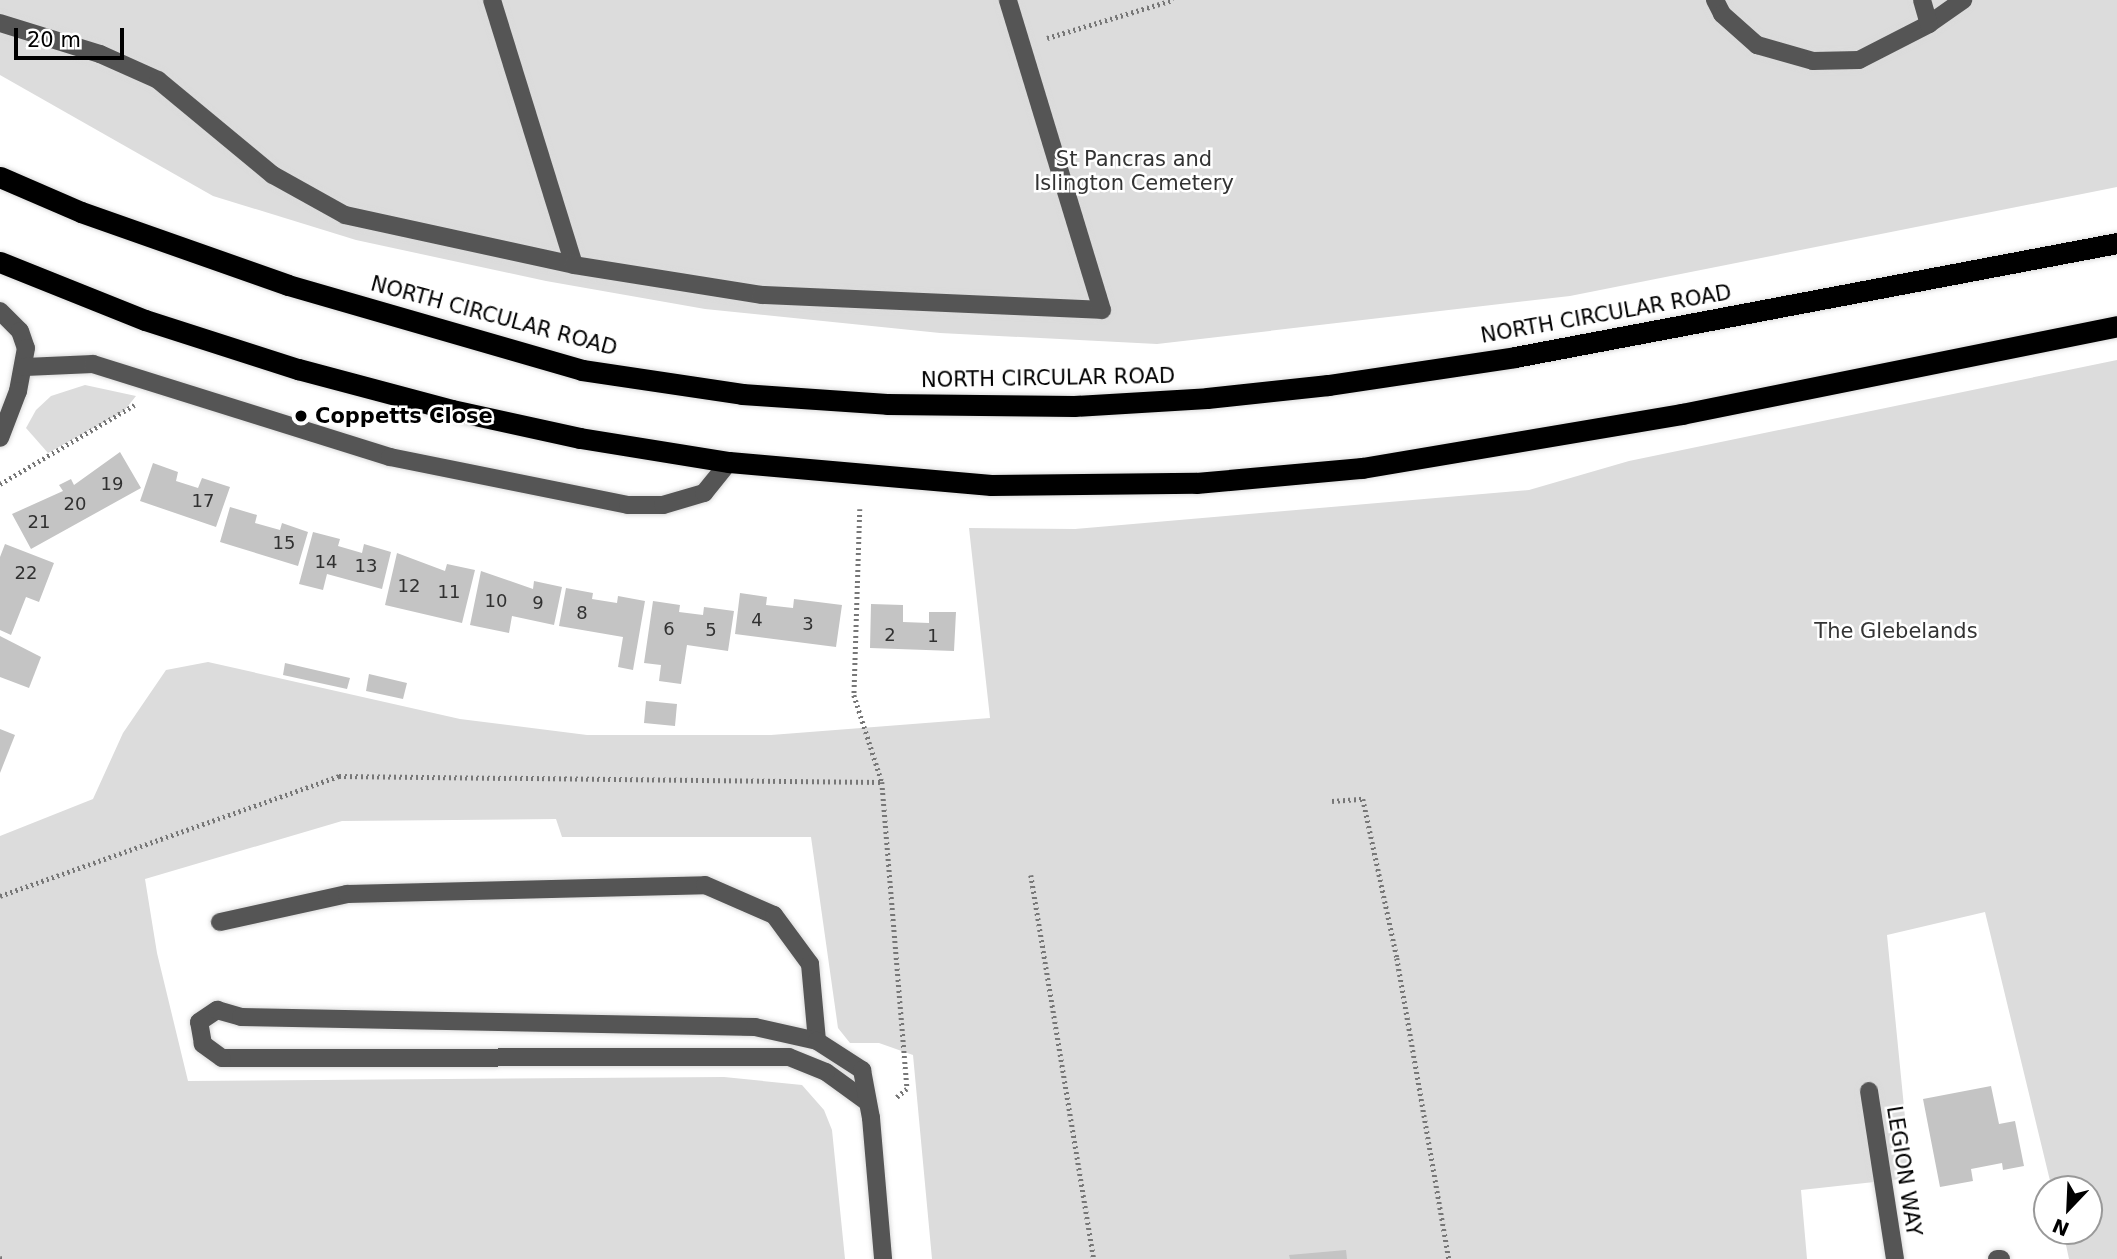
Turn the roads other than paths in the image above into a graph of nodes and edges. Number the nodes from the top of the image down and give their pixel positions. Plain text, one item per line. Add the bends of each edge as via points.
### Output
1 (492, 0) edge
2 (1008, 0) edge
3 (1715, 0) edge
4 (1922, 0) edge
5 (1963, 0) edge
6 (0, 23) edge
7 (1929, 24) junction
8 (0, 177) edge
9 (2117, 243) edge
10 (0, 262) edge
11 (575, 265) junction
12 (0, 311) edge
13 (2117, 326) edge
14 (25, 366) junction
15 (0, 438) edge
16 (729, 462) junction
17 (220, 922) dead end
18 (817, 1041) junction
19 (1869, 1090) dead end
20 (869, 1110) junction
21 (883, 1259) edge
22 (1895, 1259) edge

1 - 11 street
2 - 11 street via 1102,310 762,295
3 - 7 street via 1722,14 1757,46 1813,61 1859,60
4 - 7 street
5 - 7 street
6 - 11 street via 100,54 158,80 273,175 345,215
8 - 9 highway, NORTH CIRCULAR ROAD via 81,212 288,285 582,370 742,394 887,404 1074,406 1328,385 1515,358
10 - 16 highway via 145,320 324,376 580,438
12 - 14 street via 20,331 26,348
13 - 16 highway via 1643,421 1362,468 1196,483 991,485
14 - 15 street
14 - 16 street via 93,364 390,457 628,505 663,505 704,493
17 - 18 street via 347,894 705,886 774,915 810,964
18 - 20 street via 862,1070
18 - 20 street via 755,1027 241,1017 217,1010 198,1022 203,1044 222,1058 789,1057 826,1072
19 - 22 street, LEGION WAY
20 - 21 street

